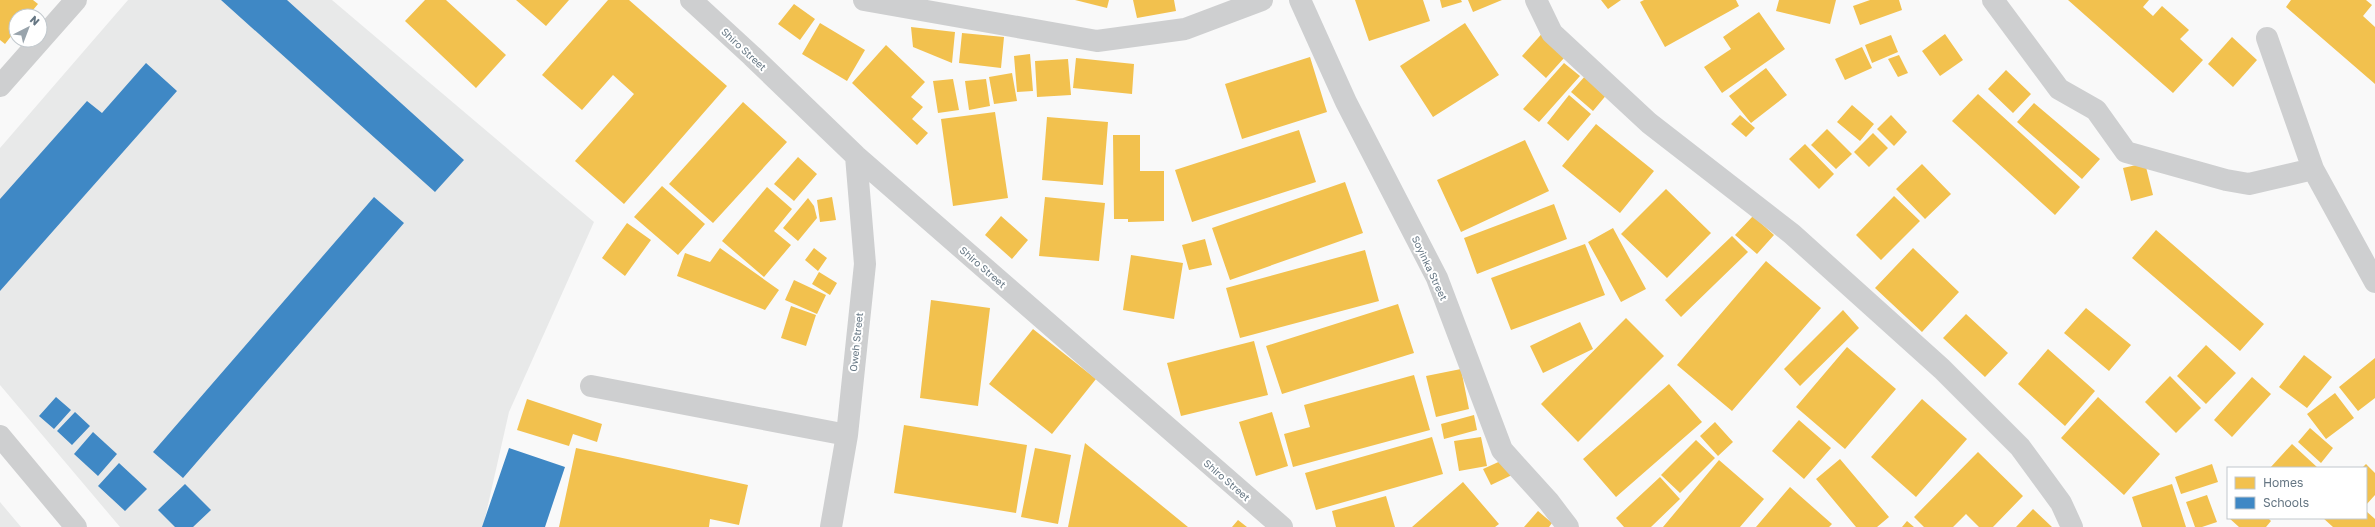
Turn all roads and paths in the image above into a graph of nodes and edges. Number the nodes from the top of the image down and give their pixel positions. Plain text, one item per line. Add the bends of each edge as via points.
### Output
1 (76, 0) edge
2 (691, 0) edge
3 (864, 0) edge
4 (1262, 0) edge
5 (1300, 0) edge
6 (1536, 0) edge
7 (1993, 0) edge
8 (2267, 38) dead end
9 (0, 86) edge
10 (856, 156) junction
11 (2314, 169) junction
12 (2375, 282) edge
13 (591, 386) dead end
14 (846, 435) junction
15 (0, 436) edge
16 (76, 527) edge
17 (831, 527) edge
18 (1282, 527) edge
19 (1568, 527) edge
20 (2072, 527) edge

1 - 9 street
2 - 10 street, Shiro Street
3 - 4 street via 1097,41 1185,29
5 - 19 street, Soyinka Street via 1346,102 1437,278 1502,450
6 - 20 street via 1552,33 1649,123 1792,234 1947,375 2020,447 2061,503
7 - 11 street via 2059,89 2096,110 2126,152 2249,184
8 - 11 street
10 - 14 street, Oweh Street via 865,264
10 - 18 street, Shiro Street
11 - 12 street
13 - 14 street
14 - 17 street, Oweh Street
15 - 16 street

